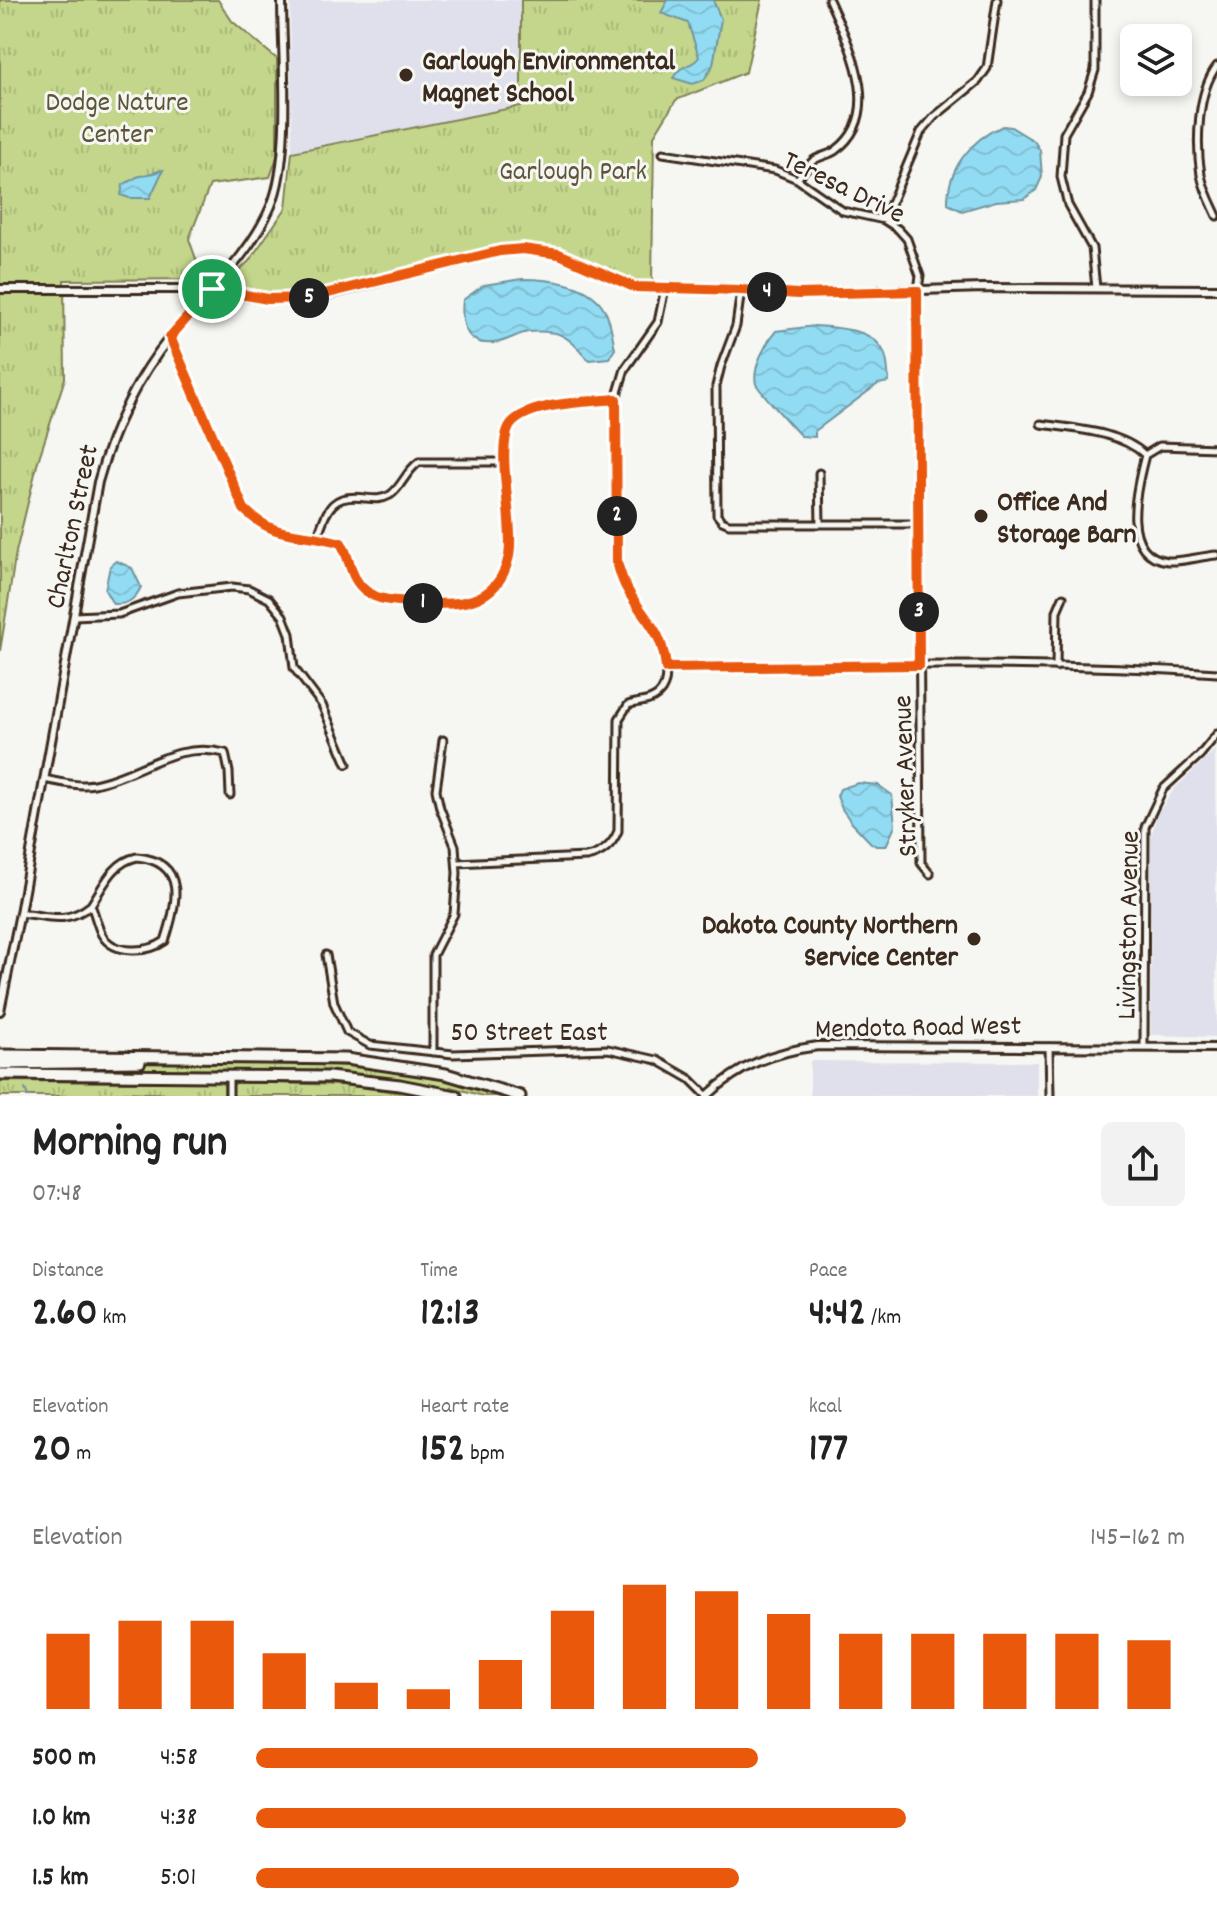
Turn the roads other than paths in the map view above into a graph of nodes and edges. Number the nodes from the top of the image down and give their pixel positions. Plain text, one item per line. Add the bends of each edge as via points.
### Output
1 (282, 0) edge
2 (829, 0) edge
3 (997, 0) edge
4 (1095, 0) edge
5 (1217, 66) edge
6 (663, 153) dead end
7 (797, 179) junction
8 (1217, 216) edge
9 (884, 220) junction
10 (665, 288) junction
11 (1096, 288) junction
12 (0, 289) edge
13 (212, 289) junction
14 (1217, 289) edge
15 (741, 290) junction
16 (917, 291) junction
17 (170, 337) junction
18 (616, 399) junction
19 (1041, 424) dead end
20 (1217, 448) edge
21 (1145, 455) junction
22 (505, 462) junction
23 (819, 473) dead end
24 (820, 524) junction
25 (919, 524) junction
26 (318, 535) junction
27 (1217, 555) edge
28 (1063, 597) dead end
29 (74, 616) junction
30 (919, 665) junction
31 (1056, 667) junction
32 (666, 668) junction
33 (1217, 673) edge
34 (1217, 734) edge
35 (443, 740) dead end
36 (347, 764) dead end
37 (43, 779) junction
38 (230, 795) dead end
39 (604, 851) junction
40 (608, 857) dead end
41 (457, 863) junction
42 (930, 874) dead end
43 (91, 905) junction
44 (20, 913) junction
45 (326, 955) dead end
46 (0, 1010) edge
47 (1049, 1046) junction
48 (1144, 1047) junction
49 (1217, 1048) edge
50 (433, 1052) junction
51 (0, 1055) edge
52 (203, 1056) junction
53 (0, 1064) edge
54 (0, 1074) edge
55 (229, 1075) junction
56 (229, 1096) edge
57 (456, 1096) edge
58 (520, 1096) edge
59 (707, 1096) edge
60 (1050, 1096) edge

1 - 13 street, Charlton Street via 280,175 257,235
2 - 7 street via 853,54 861,106 850,135
3 - 9 street via 987,68 921,132
4 - 11 street via 1095,70 1064,134 1061,177 1068,205 1092,248
5 - 8 street via 1200,105 1201,175
6 - 7 street, Teresa Drive via 775,170
7 - 9 street, Teresa Drive via 843,211
9 - 16 street, Teresa Drive via 907,239 920,276
10 - 13 street via 630,286 559,254 523,249 308,298 268,299
10 - 15 street
10 - 18 street via 658,322 625,369
11 - 14 street
11 - 16 street
12 - 13 street
13 - 17 street, Charlton Street
15 - 16 street
15 - 24 street via 736,326 716,386 717,515 729,524
16 - 25 street, Stryker Avenue
17 - 26 street via 244,509 274,531
17 - 29 street, Charlton Street via 135,386 110,440
18 - 22 street via 536,409 513,421 504,444
18 - 32 street via 617,563 627,588 659,633
19 - 21 street via 1134,445
20 - 21 street via 1160,446
21 - 27 street via 1133,515 1138,541 1153,557 1169,561
22 - 26 street via 419,462 387,497 335,501
22 - 26 street via 508,557 495,585 472,602 447,606 375,597 354,579 341,543
23 - 24 street
24 - 25 street
25 - 30 street, Stryker Avenue
28 - 31 street via 1057,611
29 - 36 street via 119,614 163,596 219,589 249,589 269,599 290,634 294,668 322,705
29 - 37 street, Charlton Street
30 - 31 street
30 - 32 street
30 - 42 street, Stryker Avenue via 921,863
31 - 33 street
32 - 39 street via 659,694 632,703 620,715 618,831
34 - 48 street, Livingston Avenue via 1163,789 1145,827
35 - 41 street via 436,790
37 - 38 street via 95,784 179,752 205,748 225,753
37 - 44 street, Charlton Street
39 - 40 street
39 - 41 street via 586,857
41 - 50 street via 454,914 433,955
43 - 43 street via 111,944 149,949 165,941 175,883 162,863 126,859
43 - 44 street via 77,916 63,918
44 - 46 street, Charlton Street
45 - 50 street, 50 Street East via 334,1003 347,1032 370,1045
47 - 48 street, Mendota Road West
47 - 59 street, Mendota Road West via 818,1046 785,1051 742,1068
47 - 60 street
48 - 49 street, Mendota Road West
50 - 59 street, 50 Street East via 608,1049 657,1060
51 - 52 highway
52 - 53 highway
52 - 58 highway via 375,1062 446,1074
54 - 55 highway
55 - 56 street
55 - 57 highway via 358,1079

